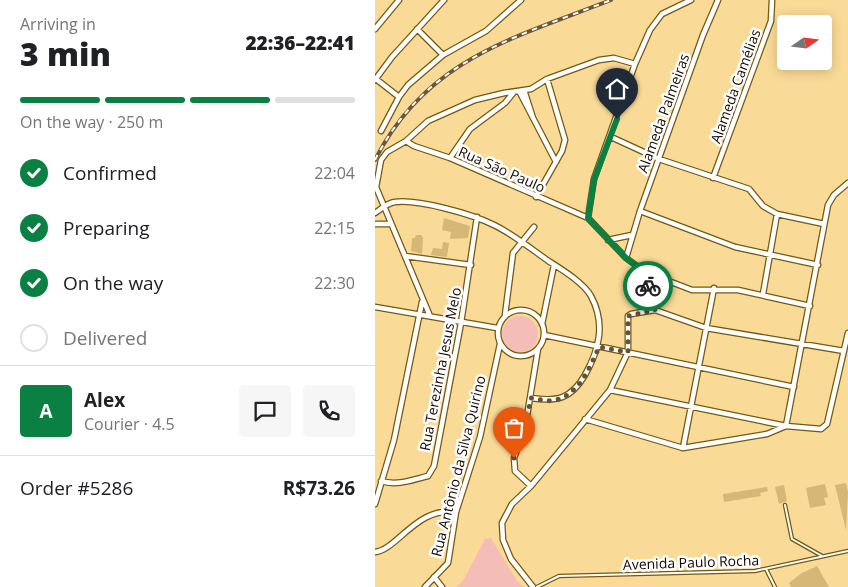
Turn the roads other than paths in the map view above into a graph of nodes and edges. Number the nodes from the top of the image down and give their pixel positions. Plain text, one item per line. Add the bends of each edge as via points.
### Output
1 (399, 0) edge
2 (444, 0) edge
3 (521, 0) edge
4 (691, 0) edge
5 (718, 0) edge
6 (772, 0) edge
7 (375, 29) edge
8 (417, 29) junction
9 (443, 55) junction
10 (635, 64) junction
11 (375, 79) edge
12 (547, 79) junction
13 (519, 91) junction
14 (399, 97) junction
15 (381, 131) dead end
16 (611, 137) junction
17 (406, 141) junction
18 (450, 158) junction
19 (659, 159) junction
20 (556, 162) junction
21 (713, 178) junction
22 (848, 183) edge
23 (376, 187) edge
24 (536, 197) junction
25 (383, 207) junction
26 (640, 211) junction
27 (375, 213) edge
28 (777, 214) junction
29 (477, 217) junction
30 (588, 218) junction
31 (375, 224) edge
32 (391, 224) junction
33 (824, 224) junction
34 (534, 227) dead end
35 (632, 235) junction
36 (608, 240) junction
37 (520, 242) junction
38 (769, 255) junction
39 (405, 256) junction
40 (626, 258) junction
41 (471, 265) junction
42 (554, 265) junction
43 (818, 265) junction
44 (645, 272) junction
45 (714, 288) junction
46 (763, 294) junction
47 (423, 302) junction
48 (810, 306) junction
49 (375, 307) edge
50 (655, 310) junction
51 (418, 314) junction
52 (505, 315) junction
53 (430, 316) junction
54 (461, 323) junction
55 (542, 324) junction
56 (497, 328) junction
57 (706, 328) junction
58 (848, 332) edge
59 (544, 335) junction
60 (500, 344) junction
61 (803, 345) junction
62 (599, 347) junction
63 (538, 349) junction
64 (844, 351) junction
65 (628, 352) junction
66 (530, 354) junction
67 (537, 364) junction
68 (699, 368) junction
69 (794, 387) junction
70 (609, 390) junction
71 (531, 398) junction
72 (691, 406) junction
73 (585, 419) junction
74 (786, 426) junction
75 (683, 448) junction
76 (381, 481) junction
77 (531, 486) junction
78 (375, 504) edge
79 (785, 504) dead end
80 (456, 512) junction
81 (848, 551) edge
82 (375, 552) edge
83 (823, 556) junction
84 (766, 569) junction
85 (434, 577) junction
86 (425, 587) edge
87 (442, 587) edge
88 (535, 587) edge
89 (775, 587) edge

1 - 7 street
2 - 8 street
3 - 9 street via 486,31
4 - 10 street via 668,10 657,20
5 - 19 street, Alameda Palmeiras
6 - 21 street, Alameda Camélias via 771,21
8 - 9 street
8 - 11 street
9 - 14 street
10 - 12 street via 607,58
10 - 16 street
11 - 14 street
12 - 13 street via 531,89
12 - 20 street via 565,134
13 - 17 street via 475,100 428,121
13 - 18 street via 470,129
13 - 20 street
14 - 15 street
16 - 19 street
16 - 30 street via 594,180
17 - 18 street, Rua São Paulo
17 - 23 street via 387,152 381,160
18 - 24 street, Rua São Paulo
19 - 21 street
19 - 26 street, Alameda Palmeiras
20 - 24 street
21 - 28 street via 749,189 763,206
22 - 33 street via 828,205
23 - 25 street
24 - 30 street, Rua São Paulo
25 - 27 street
25 - 29 street via 394,202 427,205
25 - 32 street
26 - 35 street, Alameda Palmeiras
26 - 38 street via 735,247
28 - 33 street
28 - 38 street
29 - 37 street
29 - 41 street, Rua Terezinha Jesus Melo
30 - 36 street
31 - 32 street
32 - 39 street
33 - 43 street
34 - 37 street
35 - 36 street
35 - 40 street, Alameda Palmeiras
36 - 40 street
37 - 42 street
37 - 52 street via 512,257
38 - 43 street
38 - 46 street
39 - 41 street
39 - 47 street
40 - 44 street
41 - 54 street, Rua Terezinha Jesus Melo
42 - 55 street
42 - 62 street via 586,289 590,296 598,316
43 - 48 street
44 - 45 street via 692,290
44 - 50 street
45 - 46 street
45 - 57 street
46 - 48 street
47 - 51 street
47 - 53 street
48 - 61 street
49 - 51 street
50 - 57 street
50 - 65 street via 628,316
51 - 53 street
51 - 76 street via 394,440
52 - 55 street via 517,310 529,311
52 - 56 street
53 - 54 street
54 - 56 street
54 - 76 street, Rua Terezinha Jesus Melo via 433,466 428,476 404,483
55 - 59 street
56 - 60 street
57 - 61 street
57 - 68 street
58 - 64 street
59 - 62 street
59 - 63 street
60 - 66 street via 516,356
60 - 80 street, Rua Antônio da Silva Quirino via 480,436
61 - 64 street
61 - 69 street
62 - 65 street
62 - 71 street via 574,390 555,400
63 - 66 street
63 - 67 street
64 - 74 street via 827,426 818,429
65 - 68 street
65 - 70 street
66 - 67 street
67 - 71 street
68 - 69 street
68 - 72 street
69 - 74 street
70 - 72 street
70 - 73 street
71 - 77 street via 514,458 515,472
72 - 74 street
72 - 75 street
73 - 75 street
73 - 77 street
74 - 75 street via 767,434
76 - 78 street
77 - 88 street via 512,504 502,523 503,540 511,559
79 - 83 lane via 791,539
80 - 82 street via 442,511 415,523 386,548
80 - 85 street, Rua Antônio da Silva Quirino via 448,563
81 - 83 lane, Avenida Paulo Rocha
83 - 84 lane, Avenida Paulo Rocha
84 - 88 lane, Avenida Paulo Rocha via 569,575 552,578
84 - 89 lane
85 - 86 street, Rua Antônio da Silva Quirino
85 - 87 street

